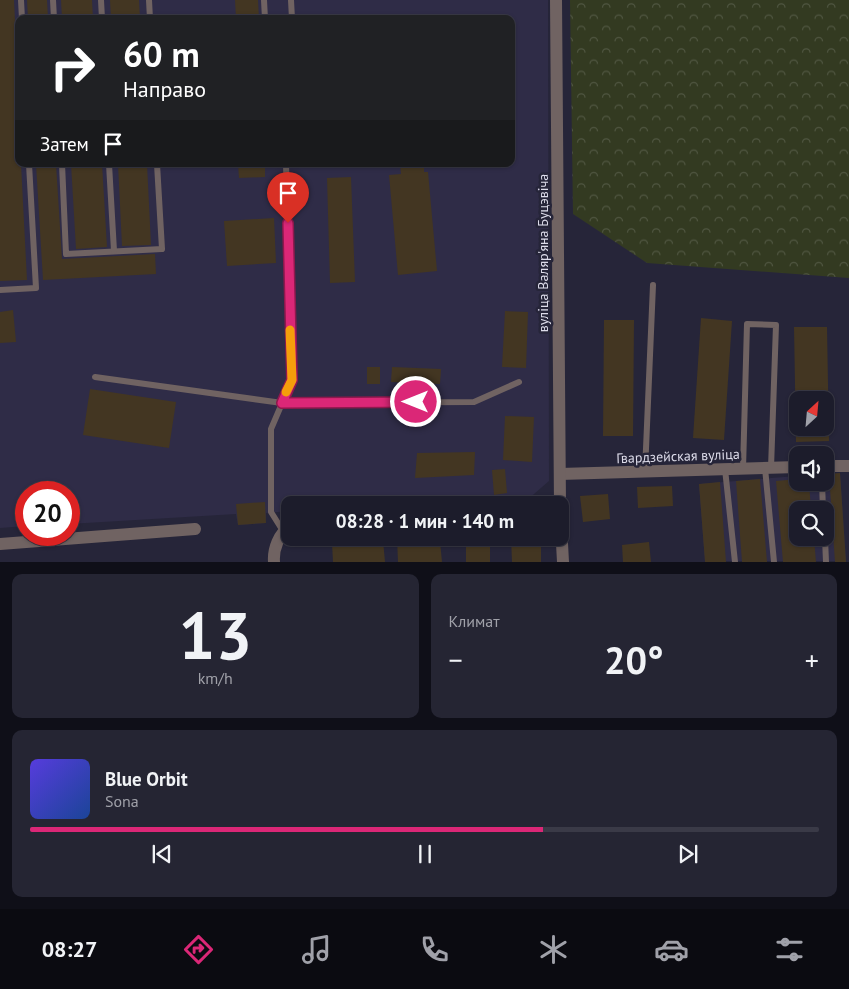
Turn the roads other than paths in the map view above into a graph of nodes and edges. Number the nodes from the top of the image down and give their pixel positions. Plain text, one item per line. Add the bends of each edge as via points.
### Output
1 (21, 0) edge
2 (53, 0) edge
3 (101, 0) edge
4 (149, 0) edge
5 (264, 0) edge
6 (291, 0) edge
7 (556, 0) edge
8 (22, 15) edge
9 (54, 15) edge
10 (102, 15) edge
11 (150, 15) edge
12 (265, 15) edge
13 (292, 15) edge
14 (30, 167) edge
15 (62, 167) edge
16 (109, 167) edge
17 (158, 167) edge
18 (286, 167) edge
19 (114, 251) junction
20 (653, 285) dead end
21 (0, 290) edge
22 (95, 377) dead end
23 (519, 382) dead end
24 (282, 403) junction
25 (834, 466) edge
26 (849, 466) edge
27 (789, 467) edge
28 (768, 468) junction
29 (726, 469) junction
30 (743, 469) junction
31 (645, 472) junction
32 (560, 474) junction
33 (560, 496) edge
34 (281, 523) edge
35 (194, 529) dead end
36 (281, 537) edge
37 (0, 544) edge
38 (563, 546) edge
39 (825, 546) edge
40 (274, 562) edge
41 (564, 562) edge
42 (735, 562) edge
43 (774, 562) edge
44 (826, 562) edge

1 - 8 lane
2 - 9 lane
3 - 10 lane
4 - 11 lane
5 - 12 lane
6 - 13 lane
7 - 32 street, вуліца Валяр'яна Буцэвіча
14 - 21 lane via 36,288
15 - 19 lane via 66,254
16 - 19 lane
17 - 19 lane via 162,249
18 - 24 lane via 292,380
20 - 31 lane
22 - 24 lane
23 - 24 lane via 474,402
24 - 34 lane via 270,429 271,512
25 - 26 street
27 - 28 street, Гвардзейская вуліца
28 - 30 street, Гвардзейская вуліца
28 - 30 lane via 776,325 747,324
28 - 43 lane
29 - 30 street, Гвардзейская вуліца
29 - 31 street, Гвардзейская вуліца
29 - 42 lane
31 - 32 street, Гвардзейская вуліца
32 - 33 street, вуліца Валяр'яна Буцэвіча
35 - 37 street
36 - 40 street via 273,556
38 - 41 street, вуліца Валяр'яна Буцэвіча
39 - 44 lane

